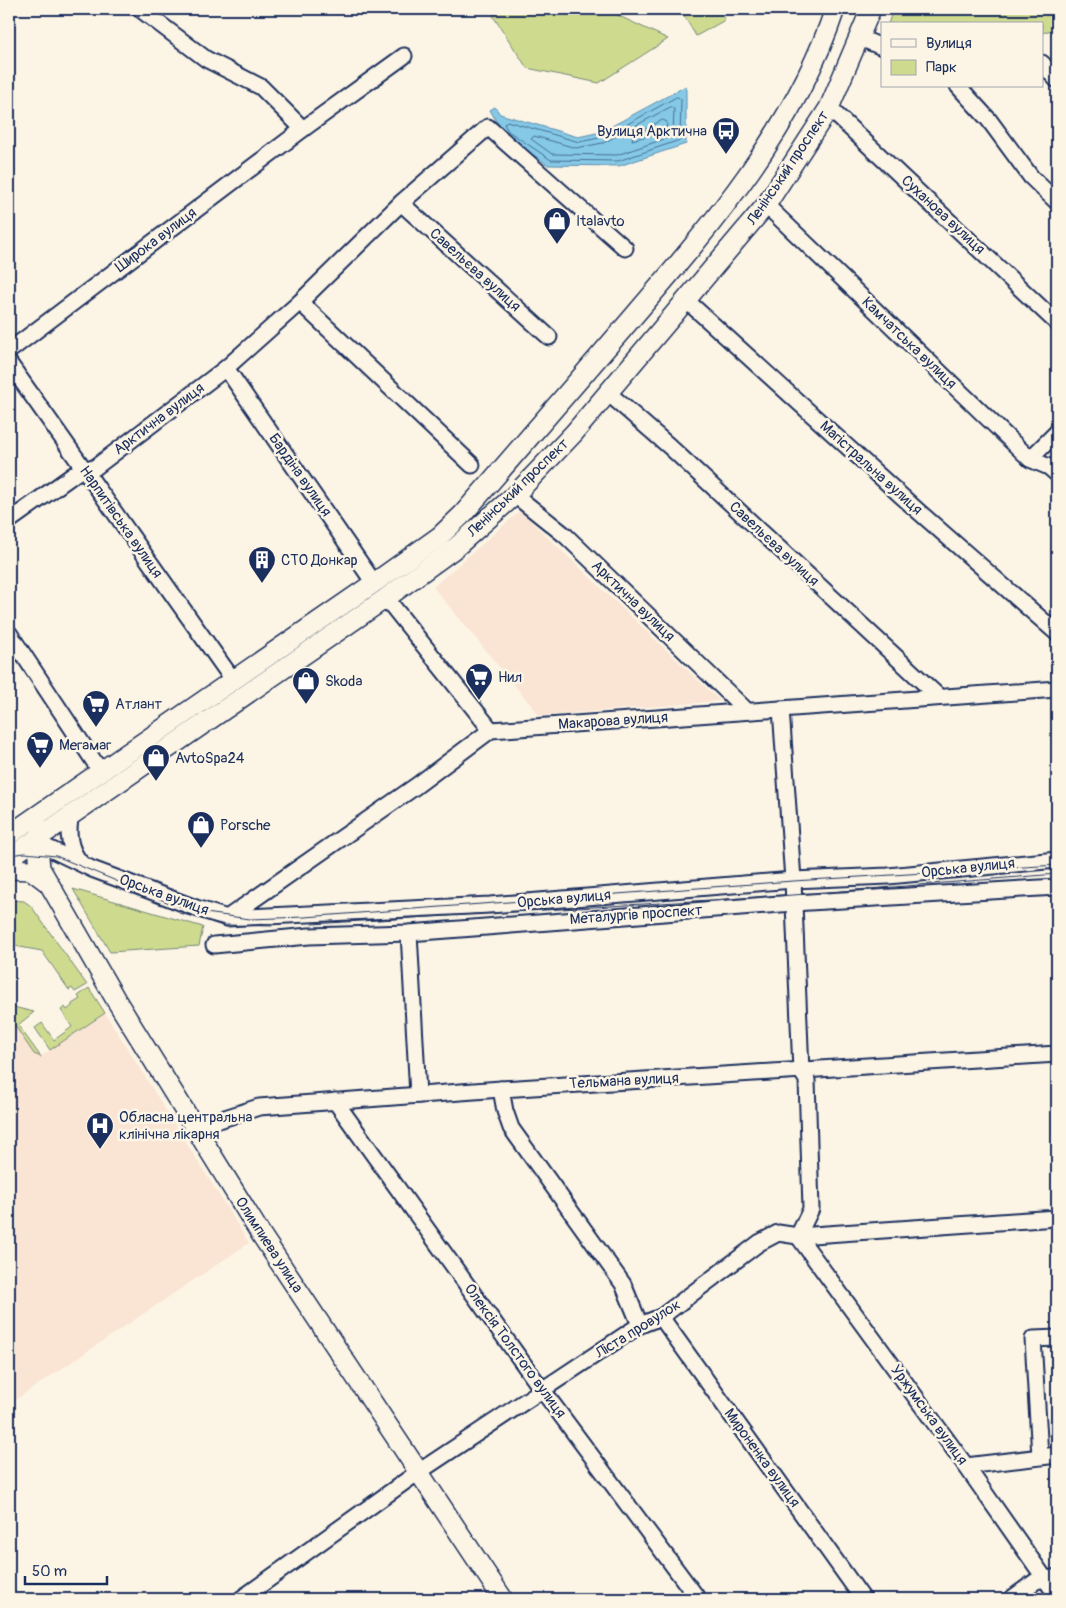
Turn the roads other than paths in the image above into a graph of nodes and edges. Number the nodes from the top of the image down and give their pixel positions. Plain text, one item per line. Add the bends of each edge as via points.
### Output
1 (140, 9) edge
2 (835, 9) edge
3 (871, 9) edge
4 (860, 38) junction
5 (881, 47) edge
6 (404, 56) dead end
7 (1044, 65) edge
8 (1057, 80) edge
9 (960, 88) edge
10 (829, 108) junction
11 (303, 129) junction
12 (1057, 202) edge
13 (401, 203) junction
14 (766, 205) junction
15 (697, 241) junction
16 (625, 248) dead end
17 (723, 257) junction
18 (681, 260) junction
19 (693, 293) junction
20 (300, 302) junction
21 (1057, 323) edge
22 (549, 337) dead end
23 (9, 351) edge
24 (9, 363) edge
25 (226, 368) junction
26 (608, 392) junction
27 (1057, 432) edge
28 (1030, 459) junction
29 (472, 465) dead end
30 (83, 468) junction
31 (1057, 474) edge
32 (515, 495) junction
33 (9, 521) edge
34 (374, 583) junction
35 (386, 598) junction
36 (9, 633) edge
37 (1057, 633) edge
38 (233, 680) junction
39 (1057, 689) edge
40 (939, 697) junction
41 (781, 709) junction
42 (747, 711) junction
43 (491, 730) junction
44 (101, 772) junction
45 (70, 794) junction
46 (71, 814) junction
47 (9, 835) edge
48 (32, 844) edge
49 (9, 858) edge
50 (1057, 860) edge
51 (81, 863) junction
52 (9, 869) edge
53 (793, 880) junction
54 (47, 882) junction
55 (1057, 887) edge
56 (793, 903) junction
57 (227, 918) junction
58 (409, 933) junction
59 (214, 944) dead end
60 (1057, 1054) edge
61 (801, 1071) junction
62 (501, 1089) junction
63 (418, 1095) junction
64 (334, 1101) junction
65 (194, 1128) junction
66 (1057, 1218) edge
67 (798, 1236) junction
68 (661, 1317) junction
69 (640, 1325) junction
70 (1057, 1338) edge
71 (543, 1391) junction
72 (1057, 1455) edge
73 (1040, 1456) junction
74 (966, 1466) junction
75 (417, 1473) junction
76 (1051, 1578) edge
77 (261, 1594) edge
78 (1057, 1596) edge
79 (241, 1599) edge
80 (503, 1599) edge
81 (698, 1599) edge
82 (863, 1599) edge
83 (1011, 1599) edge

1 - 11 street via 206,59 261,87
2 - 15 main road, Ленінський проспект via 799,92 750,172
3 - 4 main road, Ленінський проспект
4 - 5 street
4 - 10 main road, Ленінський проспект
6 - 11 street, Широка вулиця
7 - 8 street
9 - 12 street via 989,120 1025,170
10 - 14 main road, Ленінський проспект
10 - 21 street, Суханова вулиця
11 - 23 street, Широка вулиця
13 - 16 street, Арктична вулиця via 488,127
13 - 20 street, Арктична вулиця
13 - 22 street, Савельєва вулиця
14 - 17 main road, Ленінський проспект
14 - 28 street, Камчатська вулиця
15 - 17 main road via 698,252 709,261
15 - 18 main road, Ленінський проспект
17 - 19 main road, Ленінський проспект
18 - 19 main road via 693,258 704,267
18 - 34 main road, Ленінський проспект via 463,514 440,536
19 - 26 main road, Ленінський проспект
19 - 37 street, Магістральна вулиця via 918,510
20 - 25 street, Арктична вулиця
20 - 29 street
24 - 30 street, Нарпитівська вулиця
25 - 30 street, Арктична вулиця via 93,469
25 - 34 street, Бардіна вулиця
26 - 32 main road, Ленінський проспект
26 - 40 street, Савельєва вулиця
27 - 28 street
28 - 31 street, Камчатська вулиця
30 - 33 street, Арктична вулиця
30 - 38 street, Нарпитівська вулиця
32 - 35 main road, Ленінський проспект via 455,548
32 - 42 street, Арктична вулиця via 566,536
34 - 38 main road, Ленінський проспект
35 - 43 street
35 - 46 main road, Ленінський проспект
36 - 44 street
38 - 44 main road, Ленінський проспект
39 - 40 street, Макарова вулиця
40 - 41 street, Макарова вулиця
41 - 42 street, Макарова вулиця
41 - 53 street
42 - 43 street, Макарова вулиця
43 - 57 street
44 - 45 main road, Ленінський проспект
45 - 47 main road, Ленінський проспект
45 - 48 main road via 45,821
46 - 48 main road, Ленінський проспект via 52,834
46 - 51 street via 68,834 71,852
48 - 49 main road
48 - 51 street, Орська вулиця
48 - 54 main road via 44,861
50 - 53 street, Орська вулиця via 888,876
51 - 57 street, Орська вулиця
52 - 54 main road via 31,870
53 - 56 street
53 - 57 street, Орська вулиця via 490,905
54 - 65 main road, Олимпиева улица
55 - 56 street, Металургів проспект
56 - 58 street, Металургів проспект
56 - 61 street
58 - 59 street, Металургів проспект via 309,936
58 - 63 street
60 - 61 street, Тельмана вулиця
61 - 62 street, Тельмана вулиця
61 - 67 street via 807,1080 811,1209
62 - 63 street, Тельмана вулиця
62 - 69 street via 504,1111 511,1128 623,1284
63 - 64 street, Тельмана вулиця
64 - 65 street, Тельмана вулиця via 259,1107
64 - 71 street, Олексія Толстого вулиця
65 - 75 main road, Олимпиева улица
66 - 67 street, Ліста провулок
67 - 68 street, Ліста провулок via 778,1233 759,1243
67 - 74 street, Уржумська вулиця
68 - 69 street, Ліста провулок
68 - 82 street, Мироненка вулиця
69 - 71 street, Ліста провулок
70 - 73 street via 1033,1339
71 - 75 street, Ліста провулок
71 - 81 street, Олексія Толстого вулиця
72 - 73 street
73 - 74 street
74 - 76 street, Уржумська вулиця
75 - 77 street, Ліста провулок
75 - 80 main road, Олимпиева улица
76 - 78 street, Уржумська вулиця
76 - 83 street via 1036,1580
77 - 79 street, Ліста провулок

